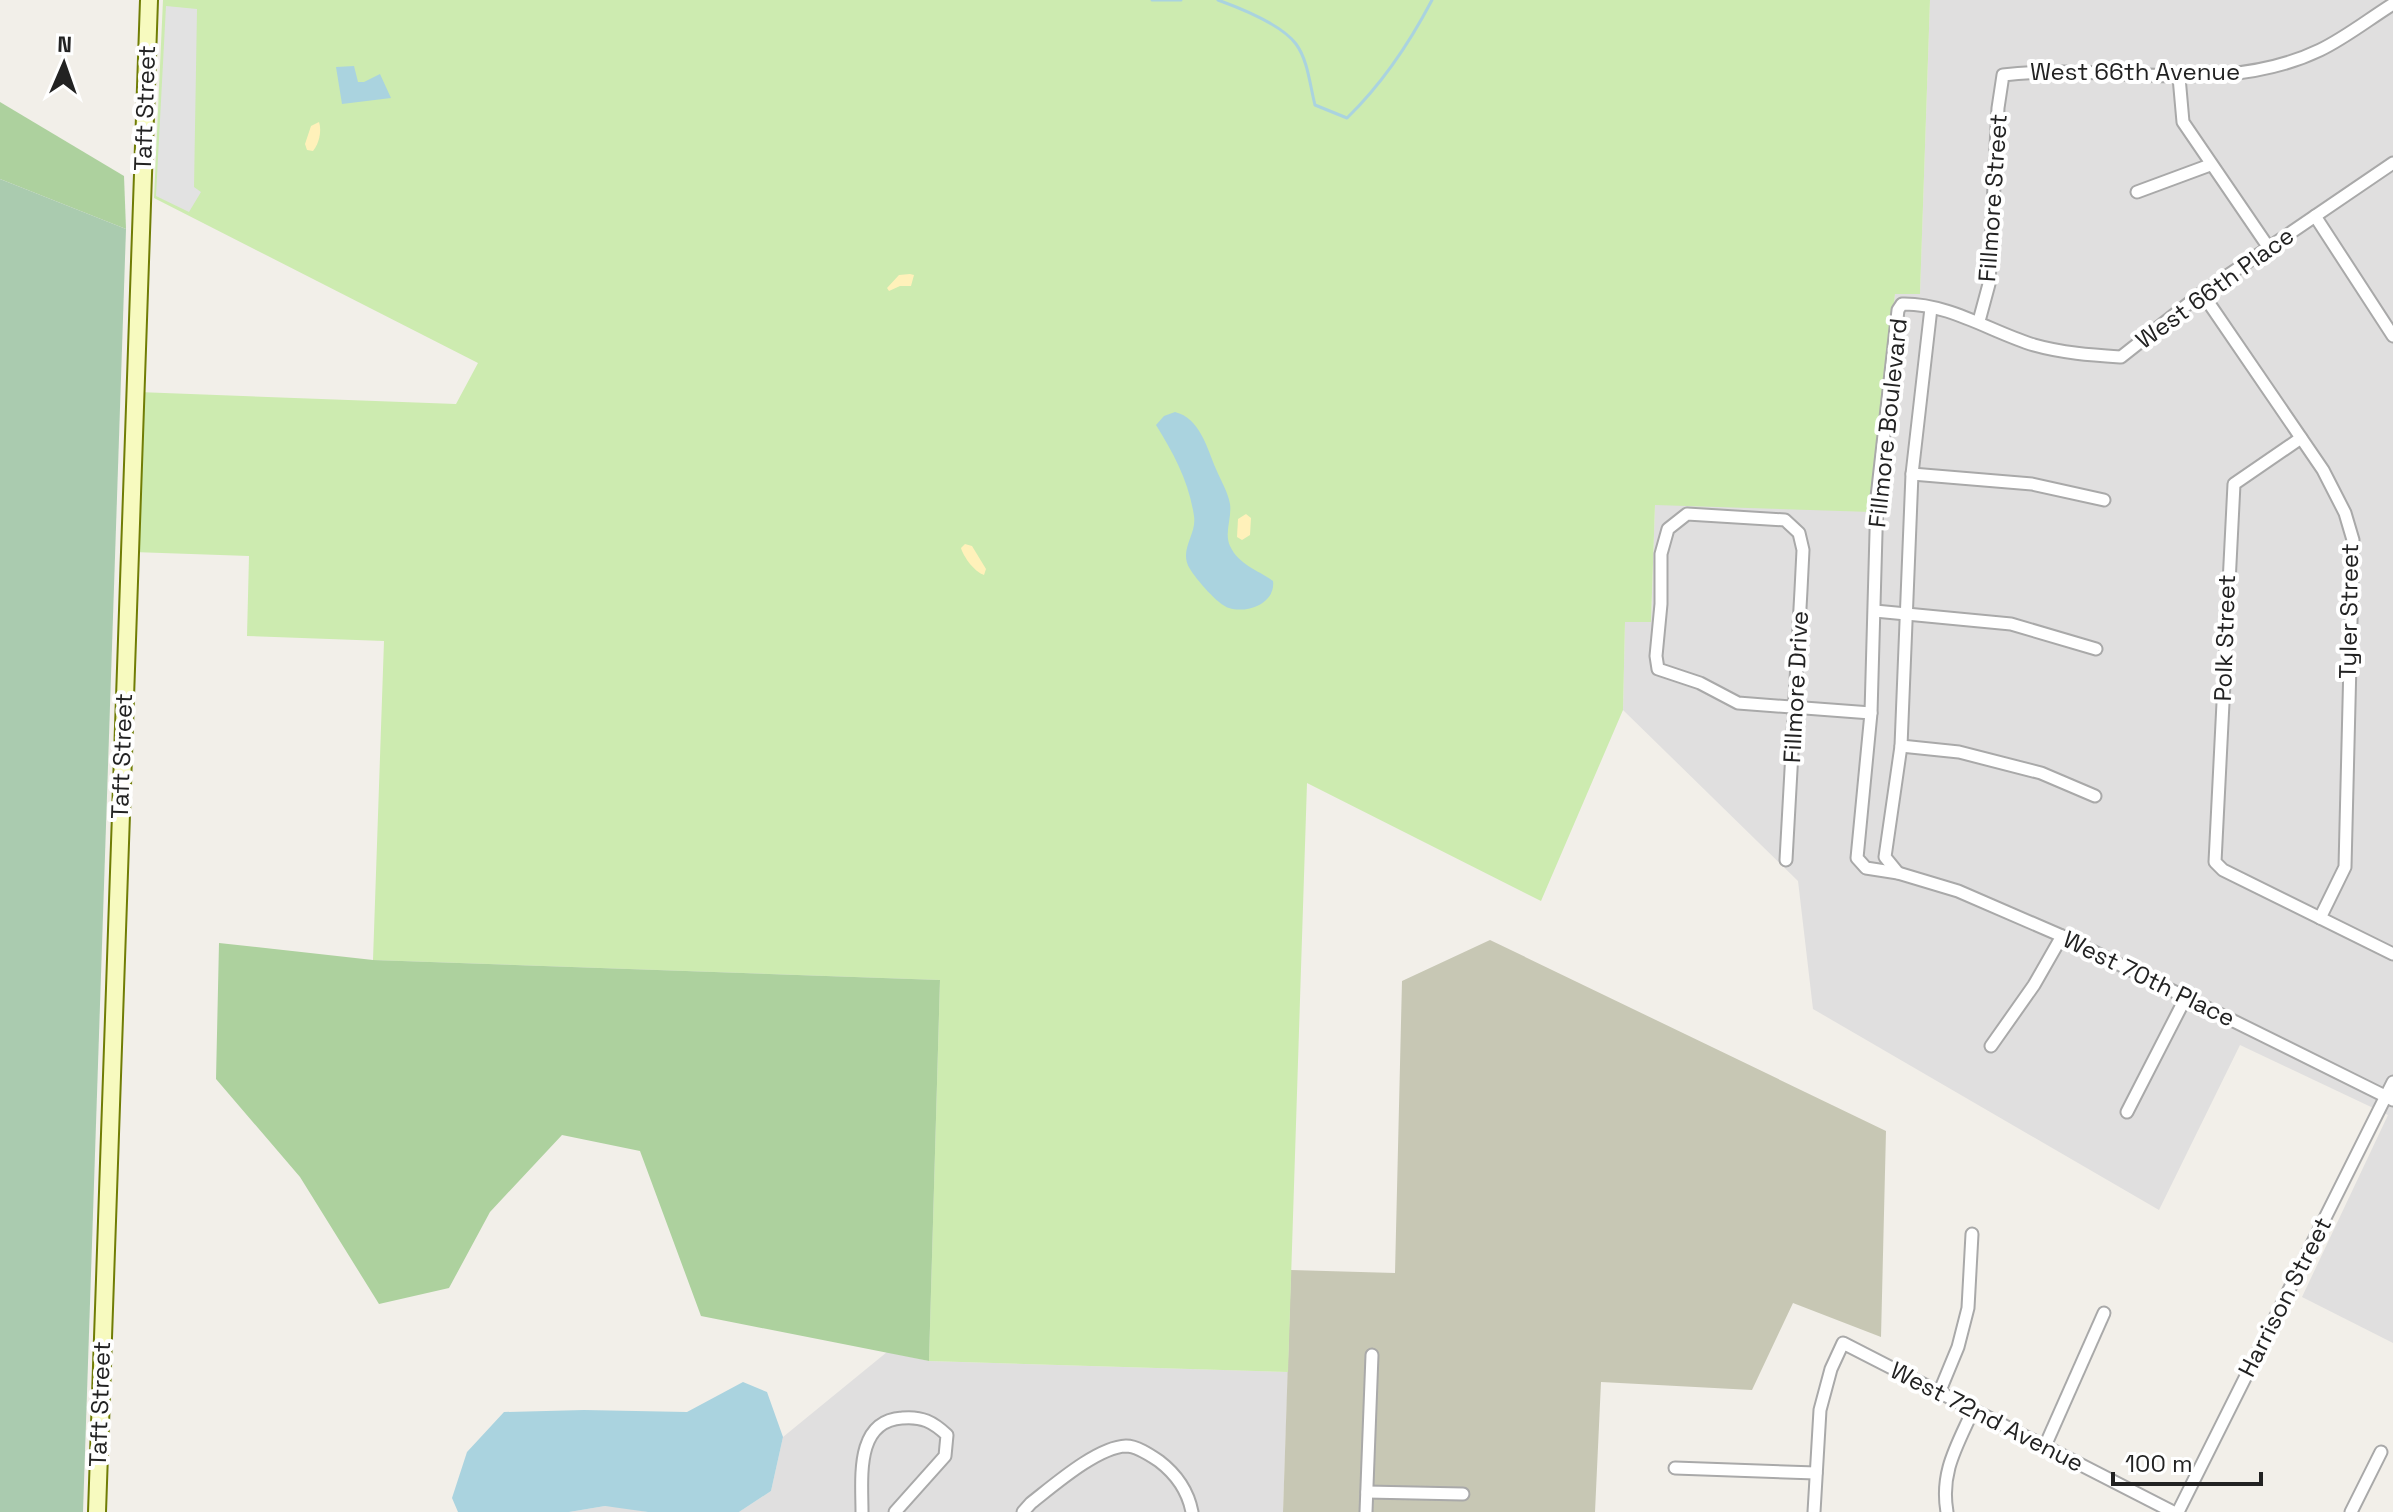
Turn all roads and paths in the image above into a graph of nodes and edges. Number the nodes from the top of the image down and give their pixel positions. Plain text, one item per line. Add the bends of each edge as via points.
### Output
1 (149, 0) edge
2 (2393, 4) edge
3 (2003, 75) joint
4 (2179, 77) junction
5 (2393, 163) edge
6 (2210, 165) junction
7 (2137, 192) dead end
8 (2315, 216) junction
9 (2269, 248) junction
10 (2202, 293) junction
11 (1931, 308) junction
12 (1979, 321) junction
13 (2393, 336) edge
14 (2301, 438) junction
15 (1912, 474) junction
16 (2104, 500) dead end
17 (1875, 611) junction
18 (1906, 612) junction
19 (2096, 649) dead end
20 (1796, 708) junction
21 (1871, 713) junction
22 (1901, 746) junction
23 (2095, 796) dead end
24 (1786, 860) dead end
25 (1898, 873) junction
26 (2320, 918) junction
27 (2062, 936) junction
28 (2393, 954) edge
29 (2186, 997) junction
30 (1991, 1046) dead end
31 (2393, 1082) edge
32 (2390, 1098) edge
33 (2127, 1112) dead end
34 (1972, 1234) dead end
35 (2104, 1313) dead end
36 (1372, 1355) dead end
37 (1939, 1393) junction
38 (1973, 1410) junction
39 (2045, 1446) junction
40 (2381, 1452) dead end
41 (1675, 1468) dead end
42 (1816, 1473) junction
43 (1367, 1492) junction
44 (1463, 1494) dead end
45 (97, 1512) edge
46 (862, 1512) edge
47 (895, 1512) edge
48 (1023, 1512) edge
49 (1192, 1512) edge
50 (1366, 1512) edge
51 (1814, 1512) edge
52 (1947, 1512) edge
53 (2176, 1512) edge
54 (2351, 1512) edge

1 - 45 main road, Taft Street
2 - 4 street, West 66th Avenue via 2321,50 2290,62
3 - 4 street, West 66th Avenue via 2032,71
3 - 12 street, Fillmore Street via 1989,284
4 - 6 street via 2183,122
5 - 8 street, West 66th Place
6 - 7 street
6 - 9 street
8 - 9 street, West 66th Place
8 - 13 street
9 - 10 street, West 66th Place
10 - 12 street, West 66th Place via 2121,357 2033,344
10 - 14 street, Tyler Street
11 - 12 street, West 66th Place
11 - 15 street, Fillmore Boulevard
11 - 17 street, Fillmore Boulevard via 1902,304 1898,310 1877,497
14 - 26 street, Tyler Street via 2345,513 2353,540 2345,867
14 - 26 street, Polk Street via 2234,484 2215,862
15 - 16 street via 2032,484
15 - 18 street, Fillmore Boulevard
17 - 18 street
17 - 21 street, Fillmore Boulevard
18 - 19 street via 2011,624
18 - 22 street, Fillmore Boulevard
20 - 20 street, Fillmore Drive via 1738,703 1658,669 1661,554 1668,529 1687,514 1785,520 1799,533 1803,550
20 - 21 street
20 - 24 street, Fillmore Drive
21 - 25 street, Fillmore Boulevard via 1857,858 1866,868
22 - 23 street via 1959,752 2041,773
22 - 25 street, Fillmore Boulevard via 1885,857
25 - 27 street, West 70th Place via 1958,891
26 - 28 street
27 - 29 street, West 70th Place
27 - 30 street
29 - 32 street, West 70th Place
29 - 33 street
31 - 32 street, Harrison Street
32 - 53 street, Harrison Street
34 - 37 street via 1968,1308
35 - 39 street
36 - 43 street
37 - 38 street, West 72nd Avenue
37 - 42 street, West 72nd Avenue via 1843,1343 1820,1410
38 - 39 street, West 72nd Avenue
38 - 52 street via 1947,1469
39 - 53 street, West 72nd Avenue
40 - 54 street
41 - 42 street
42 - 51 street
43 - 44 street
43 - 50 street
46 - 47 street via 867,1443 890,1419 916,1417 934,1423 947,1435 948,1446
48 - 49 street via 1094,1457 1126,1446 1165,1466 1182,1483

